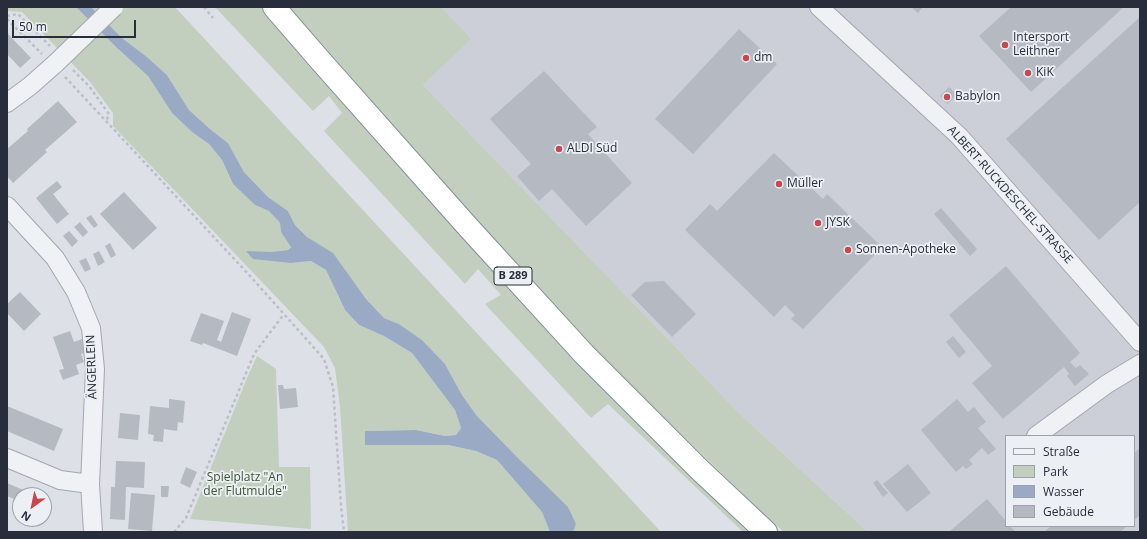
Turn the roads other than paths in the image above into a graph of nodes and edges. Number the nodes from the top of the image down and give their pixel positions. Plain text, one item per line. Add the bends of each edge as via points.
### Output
1 (114, 7) edge
2 (274, 7) edge
3 (819, 7) edge
4 (7, 103) edge
5 (7, 206) edge
6 (1140, 342) edge
7 (1140, 364) edge
8 (1037, 435) edge
9 (7, 458) edge
10 (90, 484) junction
11 (93, 532) edge
12 (766, 532) edge

1 - 4 street, bridge via 60,65
2 - 12 highway, B 289 via 584,354
3 - 6 street, ALBERT-RUCKDESCHEL-STRASSE via 959,136
5 - 10 street, ÄNGERLEIN via 55,258 76,292 91,328 95,369
7 - 8 street via 1107,384
9 - 10 street via 60,480
10 - 11 street, ÄNGERLEIN

